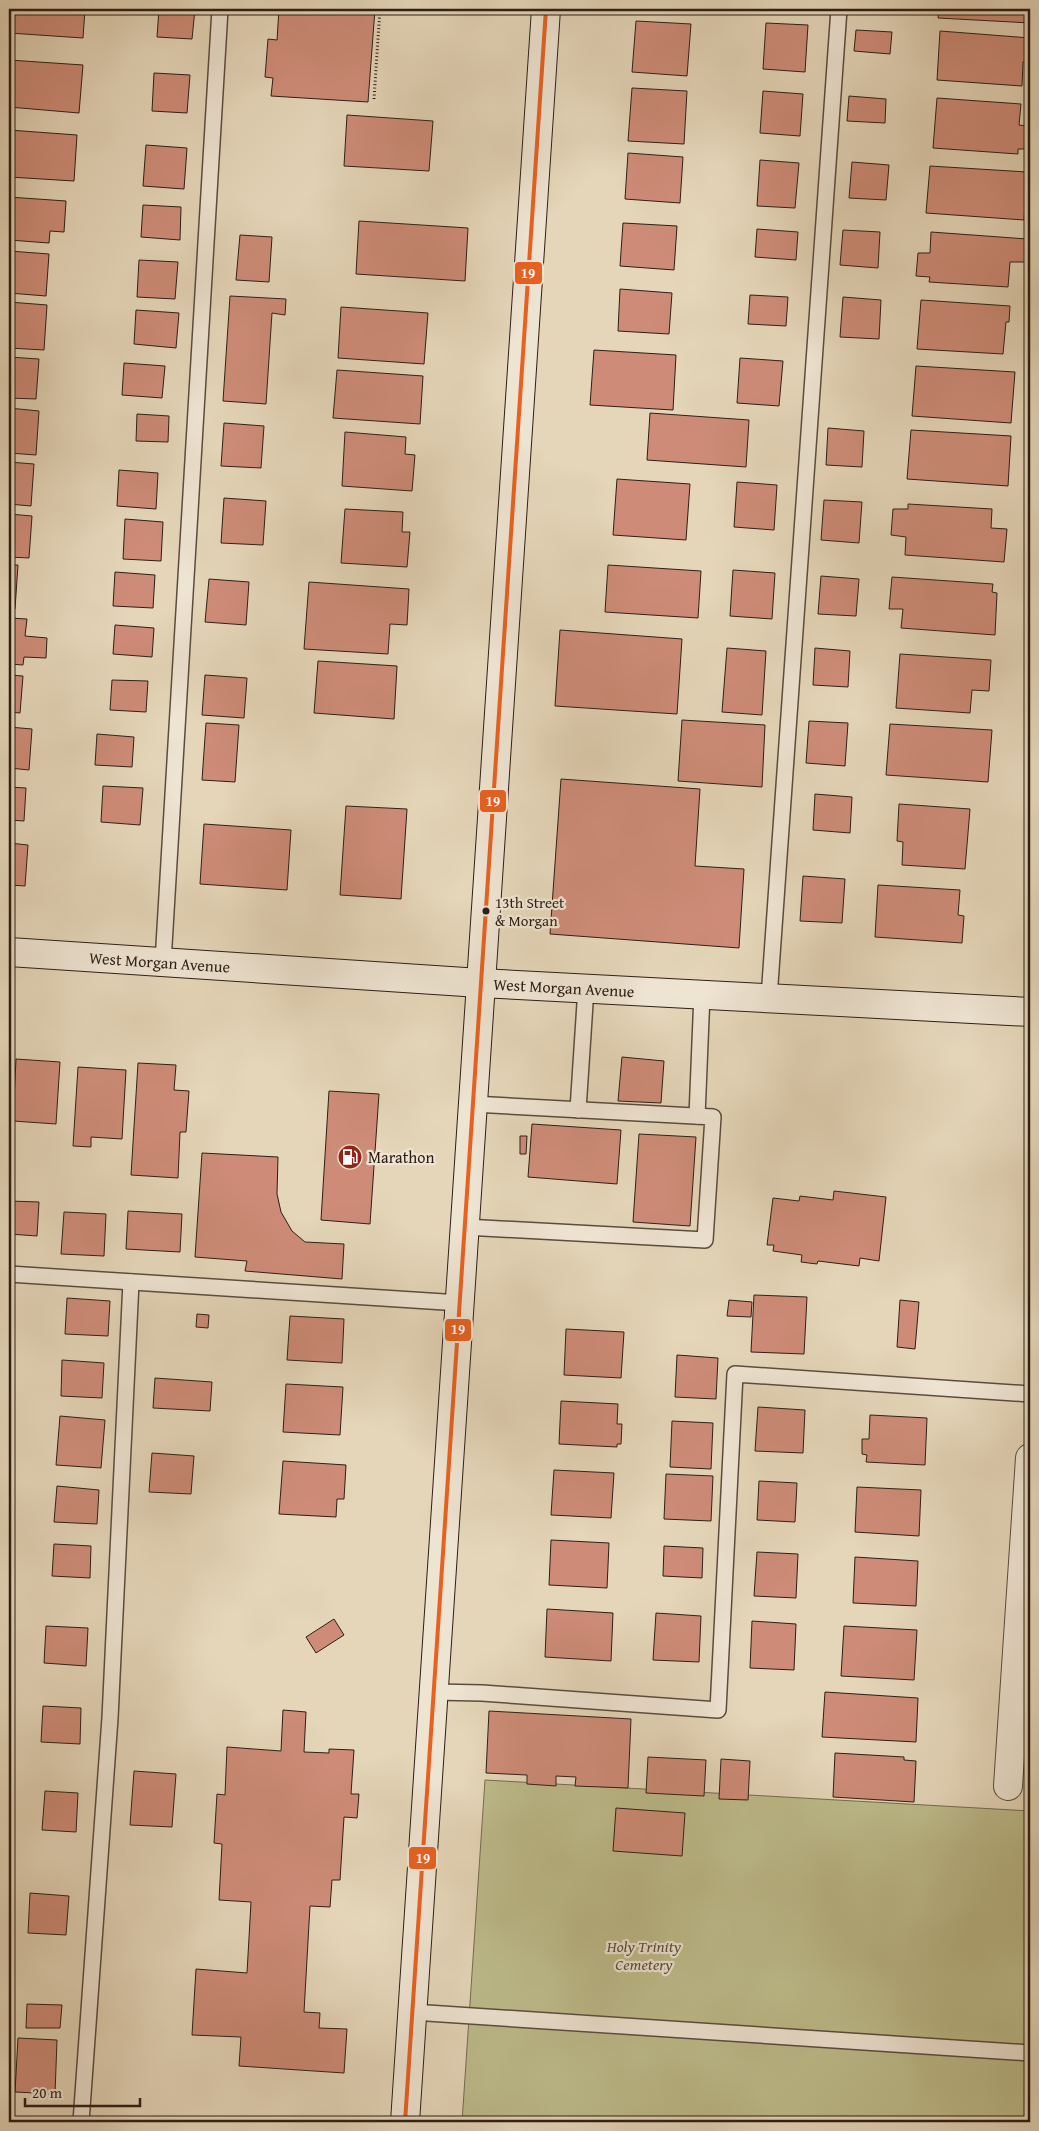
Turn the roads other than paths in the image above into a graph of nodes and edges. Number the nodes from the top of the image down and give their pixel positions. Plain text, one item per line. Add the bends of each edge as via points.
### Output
1 (220, 9) edge
2 (546, 9) edge
3 (839, 9) edge
4 (9, 952) edge
5 (162, 962) junction
6 (480, 983) junction
7 (586, 988) junction
8 (702, 994) junction
9 (769, 998) junction
10 (1030, 1012) edge
11 (472, 1104) junction
12 (578, 1110) junction
13 (697, 1116) junction
14 (465, 1227) junction
15 (9, 1274) edge
16 (131, 1282) junction
17 (460, 1303) junction
18 (1030, 1394) edge
19 (1030, 1458) edge
20 (434, 1692) junction
21 (1008, 1786) dead end
22 (412, 2012) junction
23 (1030, 2053) edge
24 (81, 2122) edge
25 (405, 2122) edge

1 - 5 lane
2 - 6 street
3 - 9 lane
4 - 5 street, West Morgan Avenue
5 - 6 street, West Morgan Avenue
6 - 7 street, West Morgan Avenue
6 - 11 street
7 - 8 street, West Morgan Avenue
7 - 12 lane
8 - 9 street, West Morgan Avenue
8 - 13 lane
9 - 10 street, West Morgan Avenue
11 - 12 lane
11 - 14 street
12 - 13 lane
13 - 14 lane via 713,1117 705,1240
14 - 17 street
15 - 16 lane
16 - 17 lane
16 - 24 lane via 110,1718
17 - 20 street
18 - 20 lane via 735,1374 718,1710
19 - 21 street
20 - 22 street
22 - 23 lane
22 - 25 street

